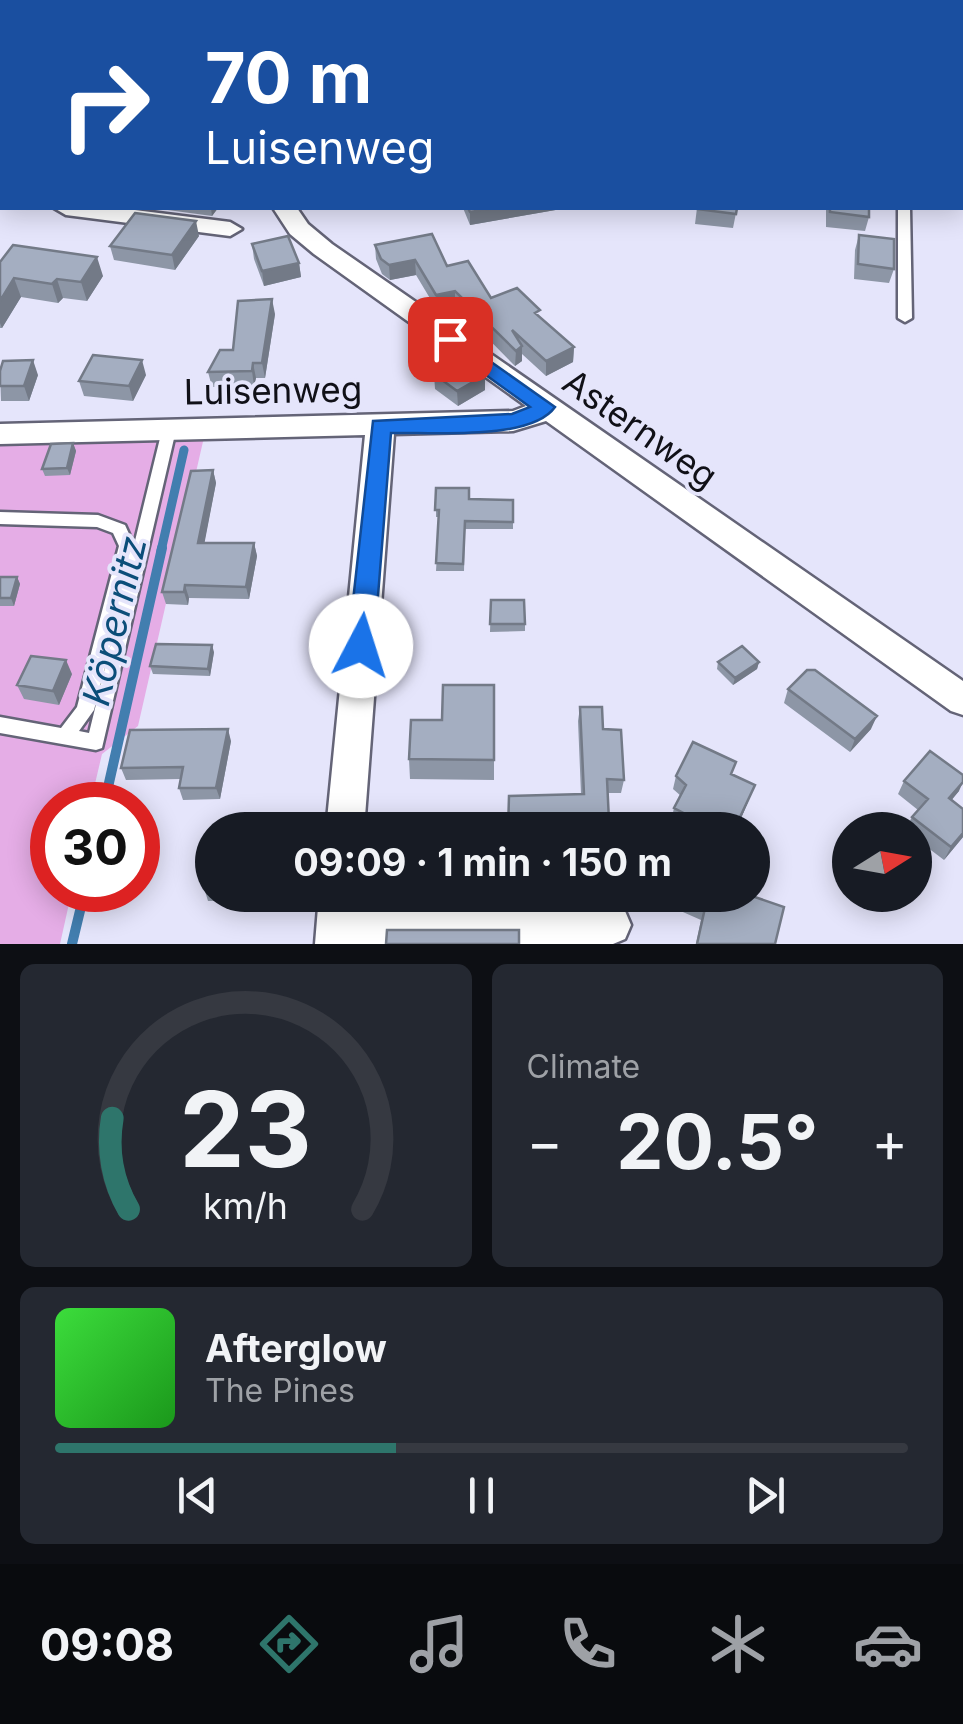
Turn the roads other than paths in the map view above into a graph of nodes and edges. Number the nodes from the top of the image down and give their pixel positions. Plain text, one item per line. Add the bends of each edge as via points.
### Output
1 (82, 210) edge
2 (286, 210) edge
3 (904, 210) edge
4 (230, 229) dead end
5 (905, 318) dead end
6 (544, 407) junction
7 (380, 426) junction
8 (169, 430) junction
9 (0, 434) edge
10 (0, 518) edge
11 (963, 700) edge
12 (0, 725) edge
13 (64, 736) junction
14 (347, 812) edge
15 (337, 921) edge
16 (611, 925) dead end

1 - 4 street
2 - 6 street, Asternweg via 323,249
3 - 5 lane
6 - 7 street, Luisenweg via 512,421
6 - 11 street, Asternweg
7 - 8 street, Luisenweg
7 - 14 street
8 - 9 street, Luisenweg
8 - 13 lane via 96,742
10 - 13 lane via 98,521 119,530 126,546 85,710
12 - 13 lane
15 - 16 street

